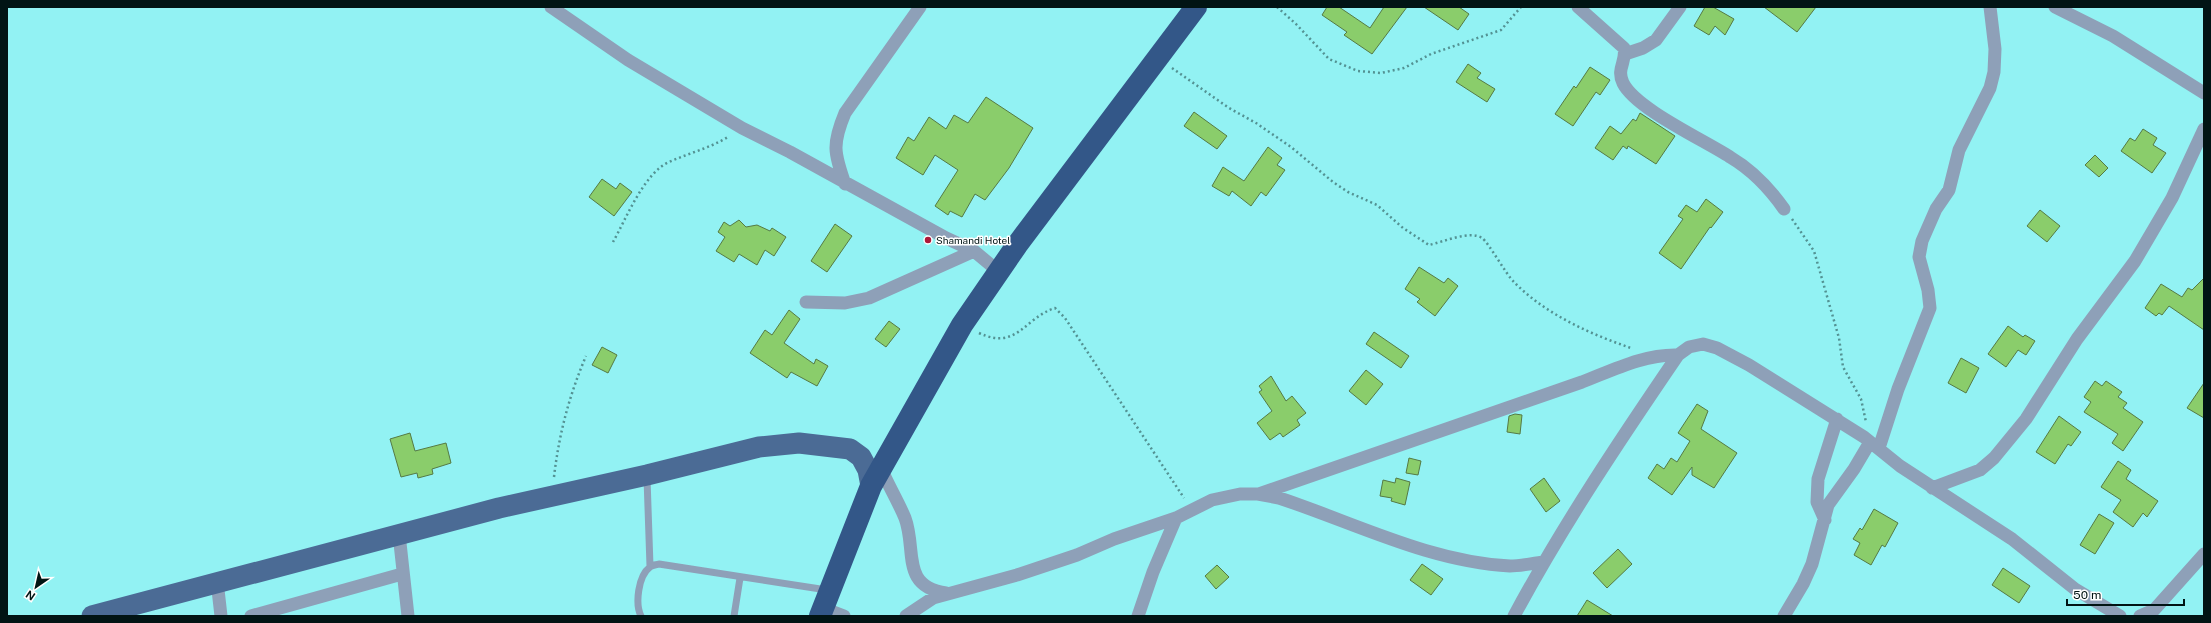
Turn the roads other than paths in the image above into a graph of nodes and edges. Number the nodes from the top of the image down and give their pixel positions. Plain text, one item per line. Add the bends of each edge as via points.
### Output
1 (551, 7) edge
2 (920, 7) edge
3 (1196, 7) edge
4 (1578, 7) edge
5 (1680, 7) edge
6 (1990, 7) edge
7 (2055, 7) edge
8 (1625, 54) junction
9 (2204, 93) edge
10 (2204, 129) edge
11 (845, 184) junction
12 (1784, 210) road end
13 (974, 251) junction
14 (998, 271) junction
15 (806, 302) dead end
16 (1678, 355) junction
17 (1837, 419) junction
18 (1871, 443) junction
19 (647, 475) junction
20 (876, 477) junction
21 (1932, 488) junction
22 (1258, 494) junction
23 (1176, 518) junction
24 (1824, 520) junction
25 (399, 534) junction
26 (2204, 554) edge
27 (1544, 562) junction
28 (650, 566) junction
29 (402, 574) junction
30 (740, 578) junction
31 (217, 582) junction
32 (946, 594) junction
33 (824, 605) edge
34 (92, 616) edge
35 (220, 616) edge
36 (251, 616) edge
37 (408, 616) edge
38 (641, 616) edge
39 (734, 616) edge
40 (844, 616) edge
41 (906, 616) edge
42 (1138, 616) edge
43 (1514, 616) edge
44 (1784, 616) edge
45 (2120, 616) edge
46 (2140, 616) edge

1 - 11 street via 628,60 742,128
2 - 11 street via 845,113 838,129 834,148
3 - 14 highway
4 - 8 street via 1624,48
5 - 8 street via 1656,40
6 - 18 street via 1995,49 1990,88 1959,150 1949,190 1936,209 1922,241 1919,257 1930,308 1898,389
7 - 9 street via 2113,36
8 - 12 street via 1620,70 1624,83 1635,98 1679,128 1731,157 1770,190
10 - 21 street via 2172,198 2135,261 2078,339 2026,419 1994,458 1980,470
11 - 13 street
13 - 14 street
13 - 15 street via 869,298 845,303
14 - 20 highway via 962,324
16 - 17 street via 1689,347 1703,344 1717,348
16 - 22 street via 1659,354
16 - 27 street
17 - 18 street
17 - 24 street via 1818,479 1817,502
18 - 21 street
18 - 24 street via 1828,505
19 - 20 main road via 759,447 799,443 850,449
19 - 25 main road
19 - 28 lane
20 - 32 street via 904,518 910,539 914,574 921,583 933,591
20 - 33 highway
21 - 45 street via 2012,540 2075,589
22 - 23 street via 1240,494 1219,499
22 - 27 street via 1279,498 1452,558 1512,566
23 - 32 street via 1017,575
23 - 42 street
24 - 44 street via 1812,564
25 - 29 street
25 - 31 main road
26 - 46 street via 2154,610
27 - 43 street
28 - 30 lane via 659,564
28 - 38 lane via 642,577 637,609
29 - 36 street
29 - 37 street
30 - 33 lane
30 - 39 lane
31 - 34 main road
31 - 35 street
32 - 41 street via 934,598
33 - 40 street

